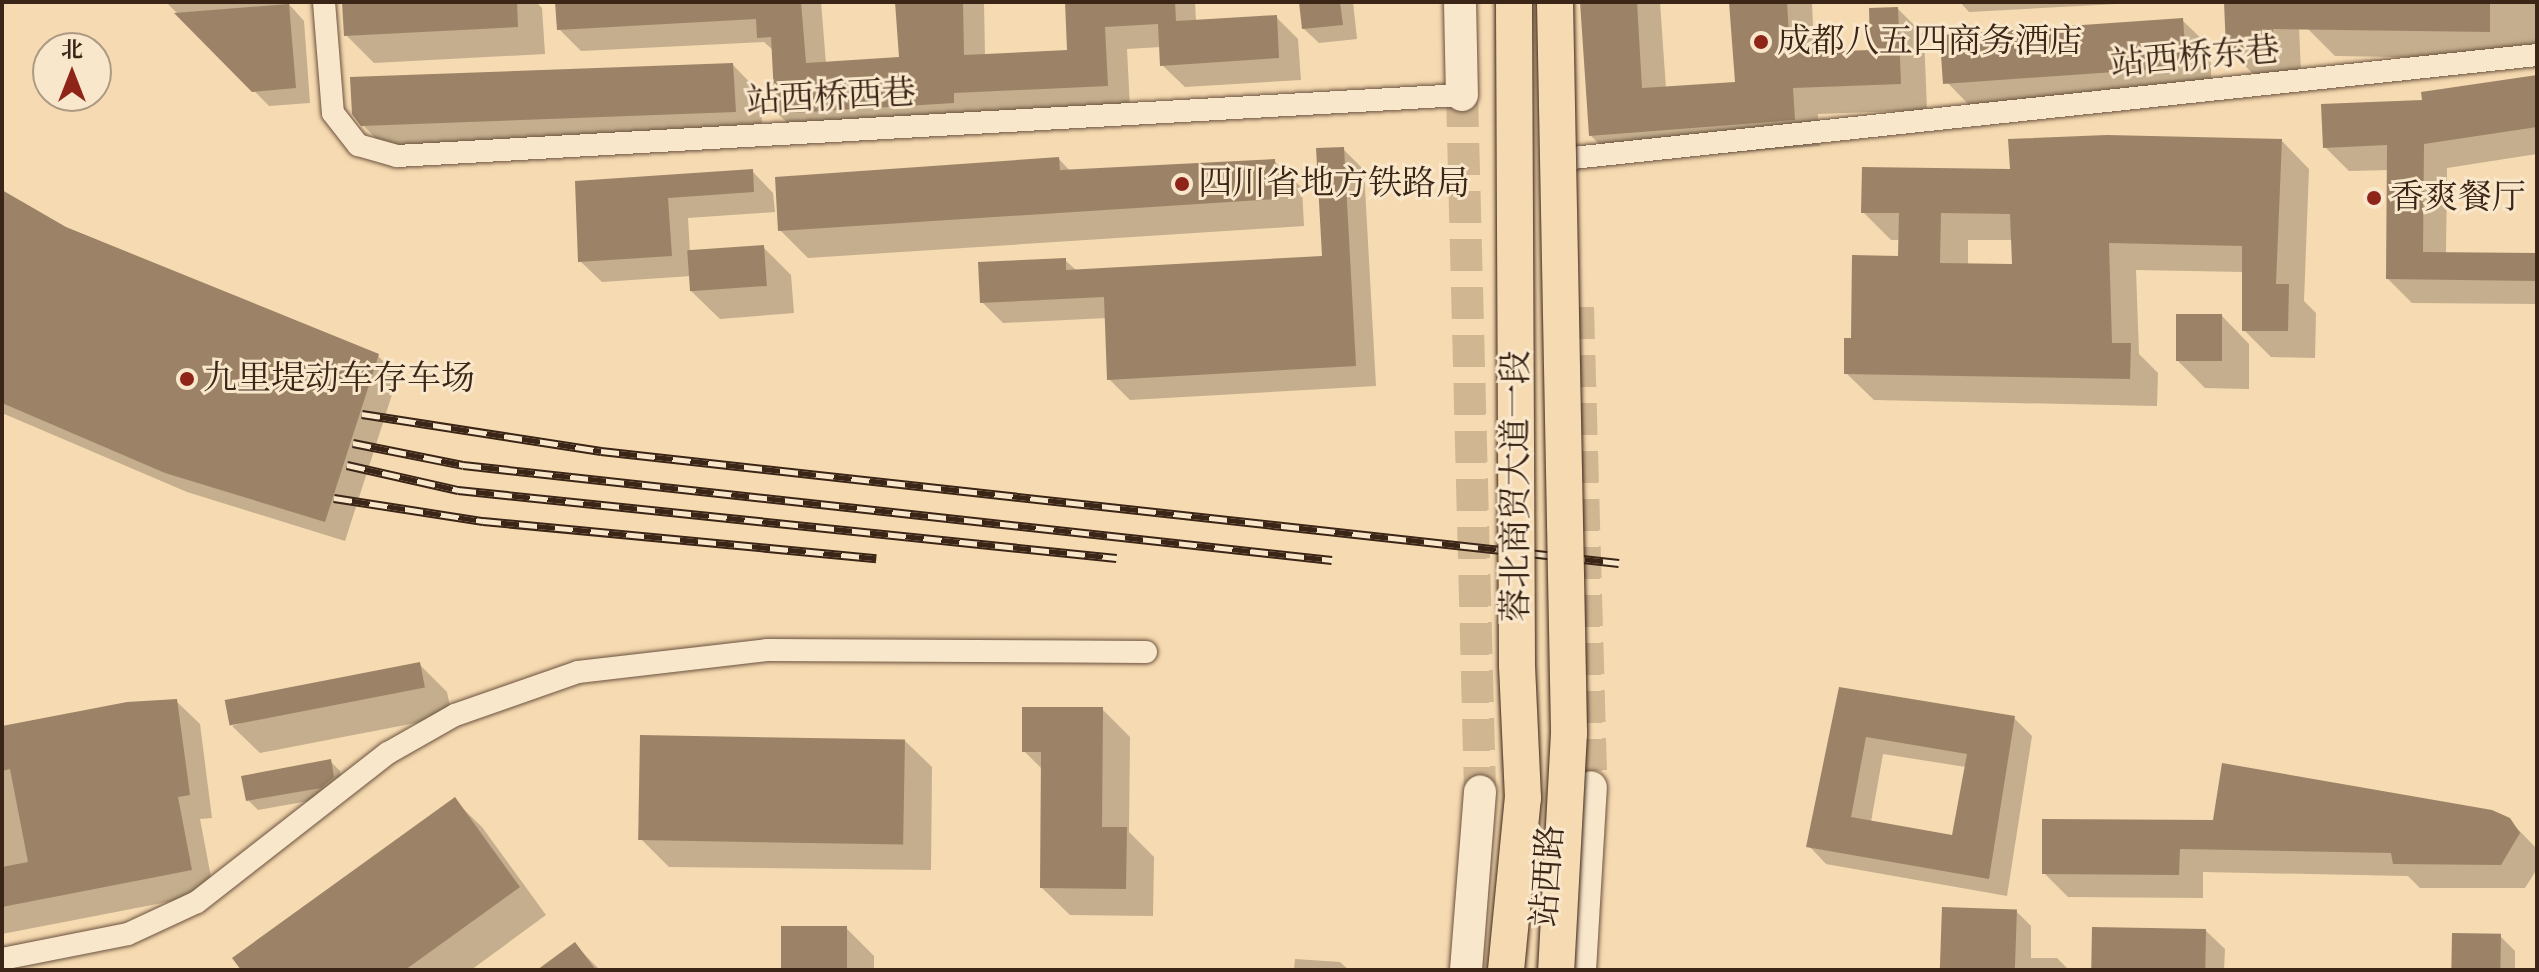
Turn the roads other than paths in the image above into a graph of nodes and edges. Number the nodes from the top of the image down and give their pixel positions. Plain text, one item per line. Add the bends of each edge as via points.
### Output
1 (324, 2) edge
2 (1460, 2) edge
3 (1514, 2) edge
4 (1555, 2) edge
5 (1569, 2) edge
6 (2537, 55) edge
7 (1462, 95) joint
8 (1573, 158) joint
9 (1146, 652) dead end
10 (1591, 787) tunnel mouth
11 (1480, 792) tunnel mouth
12 (2, 959) edge
13 (1466, 970) edge
14 (1506, 970) edge
15 (1556, 970) edge
16 (1580, 970) edge

1 - 7 street, 站西桥西巷 via 333,113 358,145 397,156
2 - 7 main road
3 - 14 highway, 蓉北商贸大道一段, bridge via 1523,798
4 - 15 highway, 蓉北商贸大道一段, bridge via 1569,705
5 - 8 main road
6 - 8 street, 站西桥东巷
9 - 12 street via 767,650 578,672 455,715 388,753 197,902 128,934
10 - 16 main road, 站西路
11 - 13 main road

